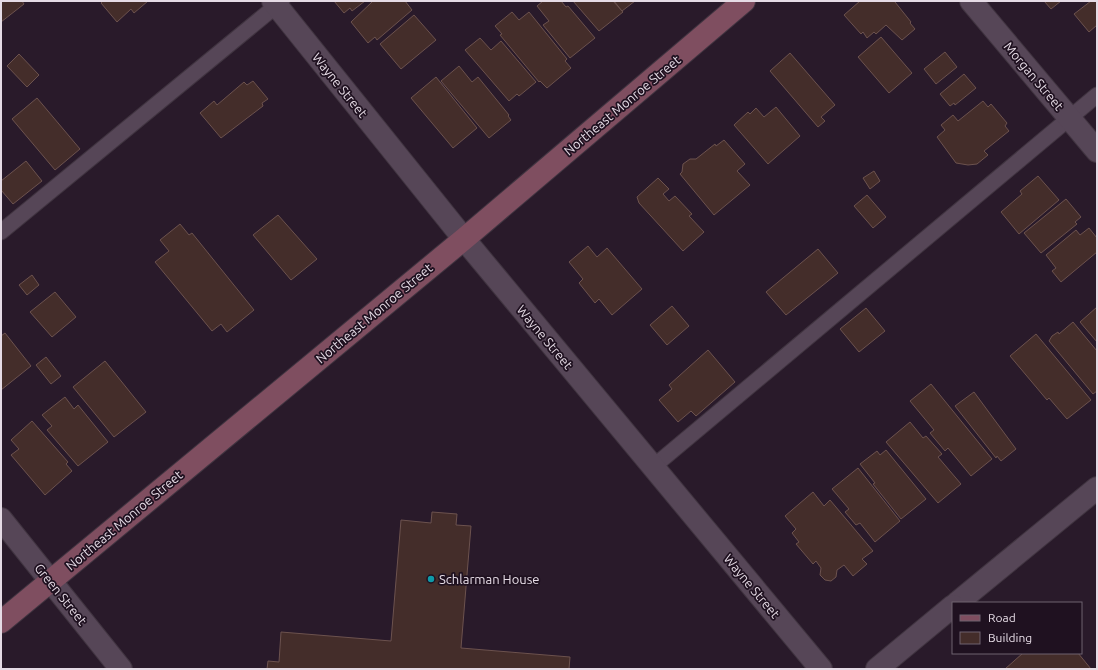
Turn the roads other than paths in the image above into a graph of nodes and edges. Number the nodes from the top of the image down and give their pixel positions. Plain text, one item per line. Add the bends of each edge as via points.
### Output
1 (744, 1) edge
2 (971, 1) edge
3 (277, 2) edge
4 (1097, 95) edge
5 (1069, 118) junction
6 (1097, 151) edge
7 (1, 232) edge
8 (464, 239) junction
9 (653, 467) junction
10 (1097, 488) edge
11 (1, 519) edge
12 (51, 581) junction
13 (958, 602) edge
14 (952, 607) edge
15 (1, 622) edge
16 (121, 669) edge
17 (821, 669) edge
18 (877, 669) edge

1 - 8 street, Northeast Monroe Street
2 - 5 street, Morgan Street
3 - 7 lane
3 - 8 street, Wayne Street
4 - 5 lane
5 - 6 street, Morgan Street
5 - 9 lane
8 - 9 street, Wayne Street
8 - 12 street, Northeast Monroe Street
9 - 17 street, Wayne Street
10 - 13 street
11 - 12 street, Green Street
12 - 15 street, Northeast Monroe Street
12 - 16 street, Green Street
14 - 18 street

